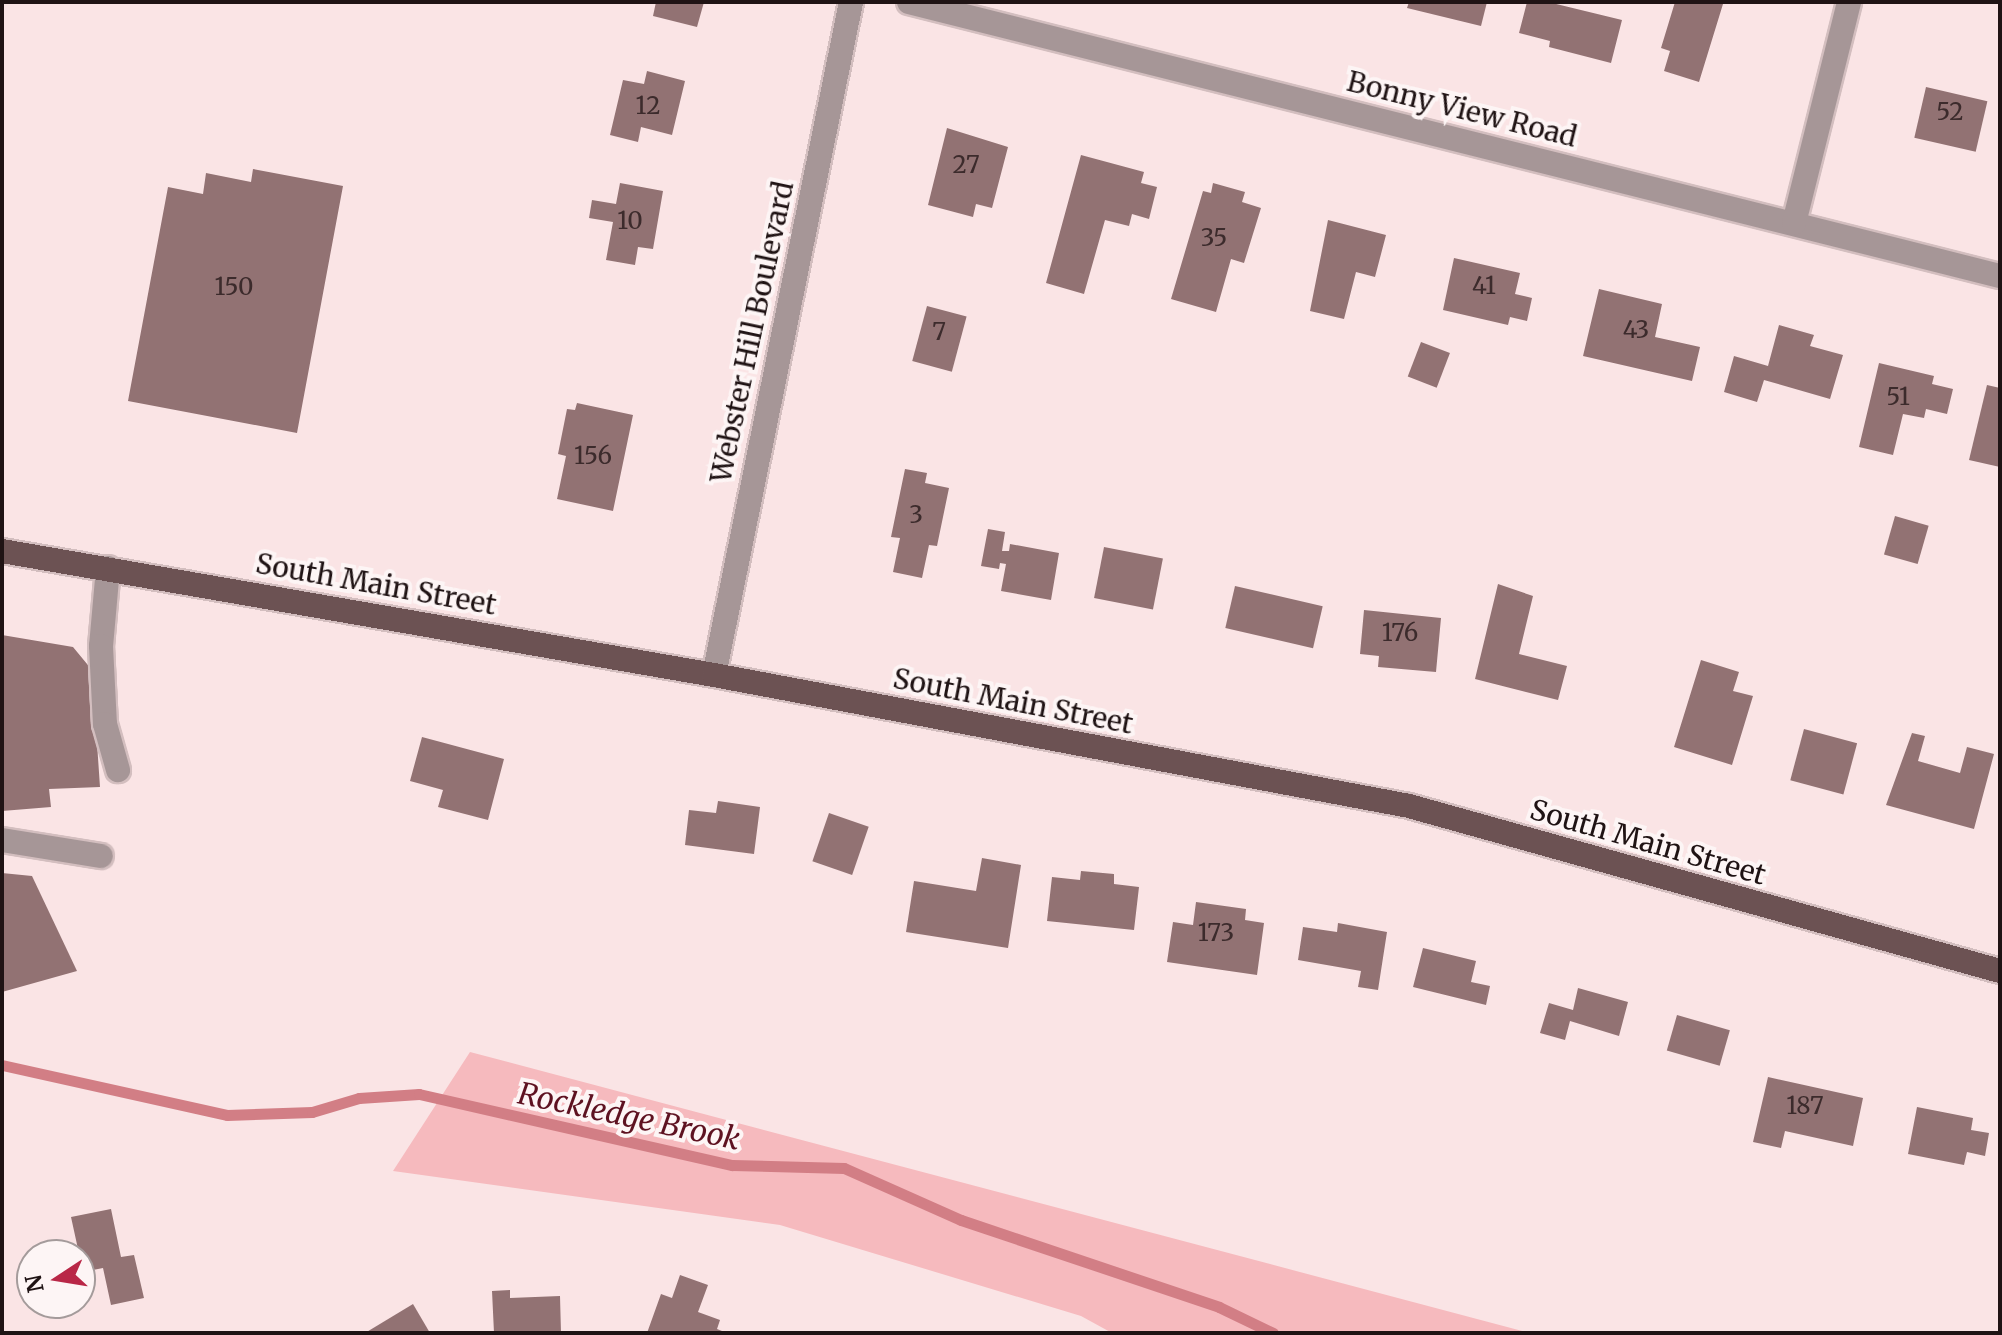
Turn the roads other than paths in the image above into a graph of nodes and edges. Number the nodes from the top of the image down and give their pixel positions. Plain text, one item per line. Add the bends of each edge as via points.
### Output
1 (851, 2) edge
2 (909, 2) edge
3 (1849, 2) edge
4 (1794, 223) junction
5 (2000, 276) edge
6 (2, 551) edge
7 (108, 568) junction
8 (714, 675) junction
9 (118, 770) dead end
10 (2, 840) edge
11 (101, 856) dead end
12 (2000, 971) edge

1 - 8 street, Webster Hill Boulevard
2 - 4 street, Bonny View Road
3 - 4 street
4 - 5 street, Bonny View Road
6 - 7 main road, South Main Street
7 - 8 main road, South Main Street
7 - 9 street via 101,646 105,724
8 - 12 main road, South Main Street via 1409,806
10 - 11 street

